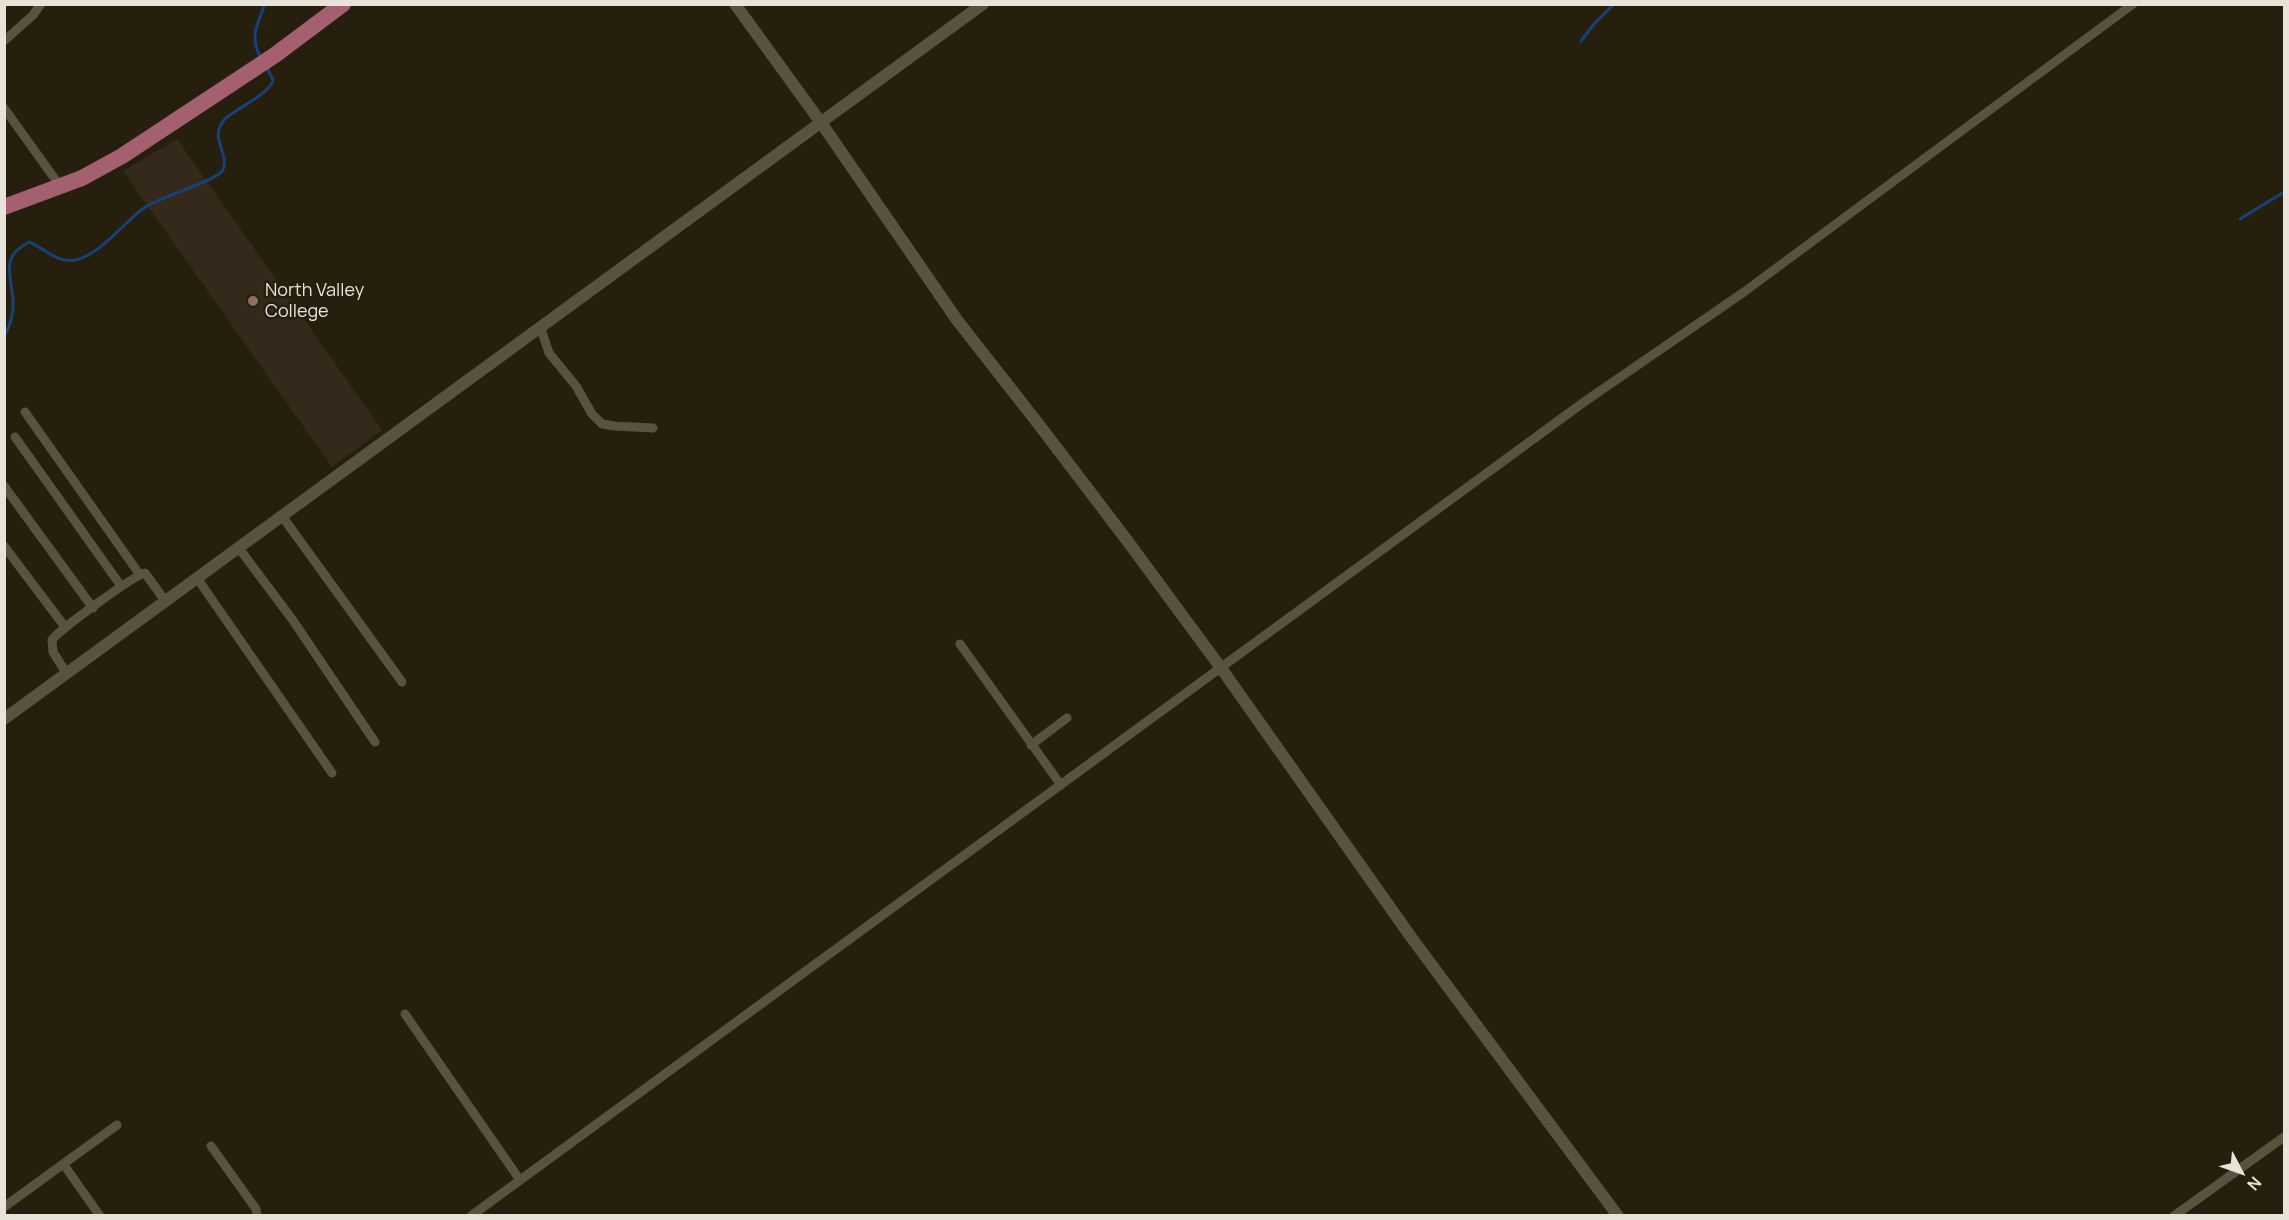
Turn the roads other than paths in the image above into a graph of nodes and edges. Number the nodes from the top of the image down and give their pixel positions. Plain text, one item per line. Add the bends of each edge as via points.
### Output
1 (41, 4) edge
2 (343, 4) edge
3 (735, 4) edge
4 (983, 4) edge
5 (2133, 4) edge
6 (4, 41) edge
7 (4, 108) edge
8 (822, 124) junction
9 (60, 186) junction
10 (4, 207) edge
11 (541, 329) junction
12 (25, 412) dead end
13 (653, 428) dead end
14 (15, 437) dead end
15 (4, 486) edge
16 (282, 516) junction
17 (4, 546) edge
18 (238, 547) junction
19 (140, 575) junction
20 (197, 579) junction
21 (121, 586) junction
22 (166, 602) junction
23 (93, 608) junction
24 (65, 627) junction
25 (960, 644) dead end
26 (1221, 668) junction
27 (67, 674) junction
28 (402, 682) dead end
29 (1066, 718) dead end
30 (4, 719) edge
31 (375, 742) dead end
32 (1031, 745) junction
33 (333, 773) dead end
34 (1061, 785) junction
35 (405, 1014) dead end
36 (117, 1125) dead end
37 (2284, 1137) edge
38 (211, 1146) dead end
39 (64, 1165) junction
40 (520, 1180) junction
41 (4, 1207) edge
42 (100, 1215) edge
43 (257, 1215) edge
44 (471, 1215) edge
45 (1618, 1215) edge
46 (2174, 1215) edge

1 - 6 street
2 - 9 highway via 275,55 122,156
3 - 8 street
4 - 8 street
5 - 26 street via 1744,292 1584,402
7 - 9 street
8 - 11 street
8 - 26 street via 957,320
9 - 10 highway
11 - 13 street via 549,353 602,424
11 - 16 street
12 - 19 street
14 - 21 street
15 - 23 street
16 - 18 street
16 - 28 street
17 - 24 street
18 - 20 street
18 - 31 street
19 - 21 street
19 - 22 street via 147,575
20 - 22 street
20 - 33 street
21 - 23 street
22 - 27 street
23 - 24 street
24 - 27 street via 51,645
25 - 32 street
26 - 34 street
26 - 45 street via 1411,937
27 - 30 street
29 - 32 street
32 - 34 street
34 - 40 street
35 - 40 street
36 - 39 street
37 - 46 street
38 - 43 street
39 - 41 street
39 - 42 street
40 - 44 street

